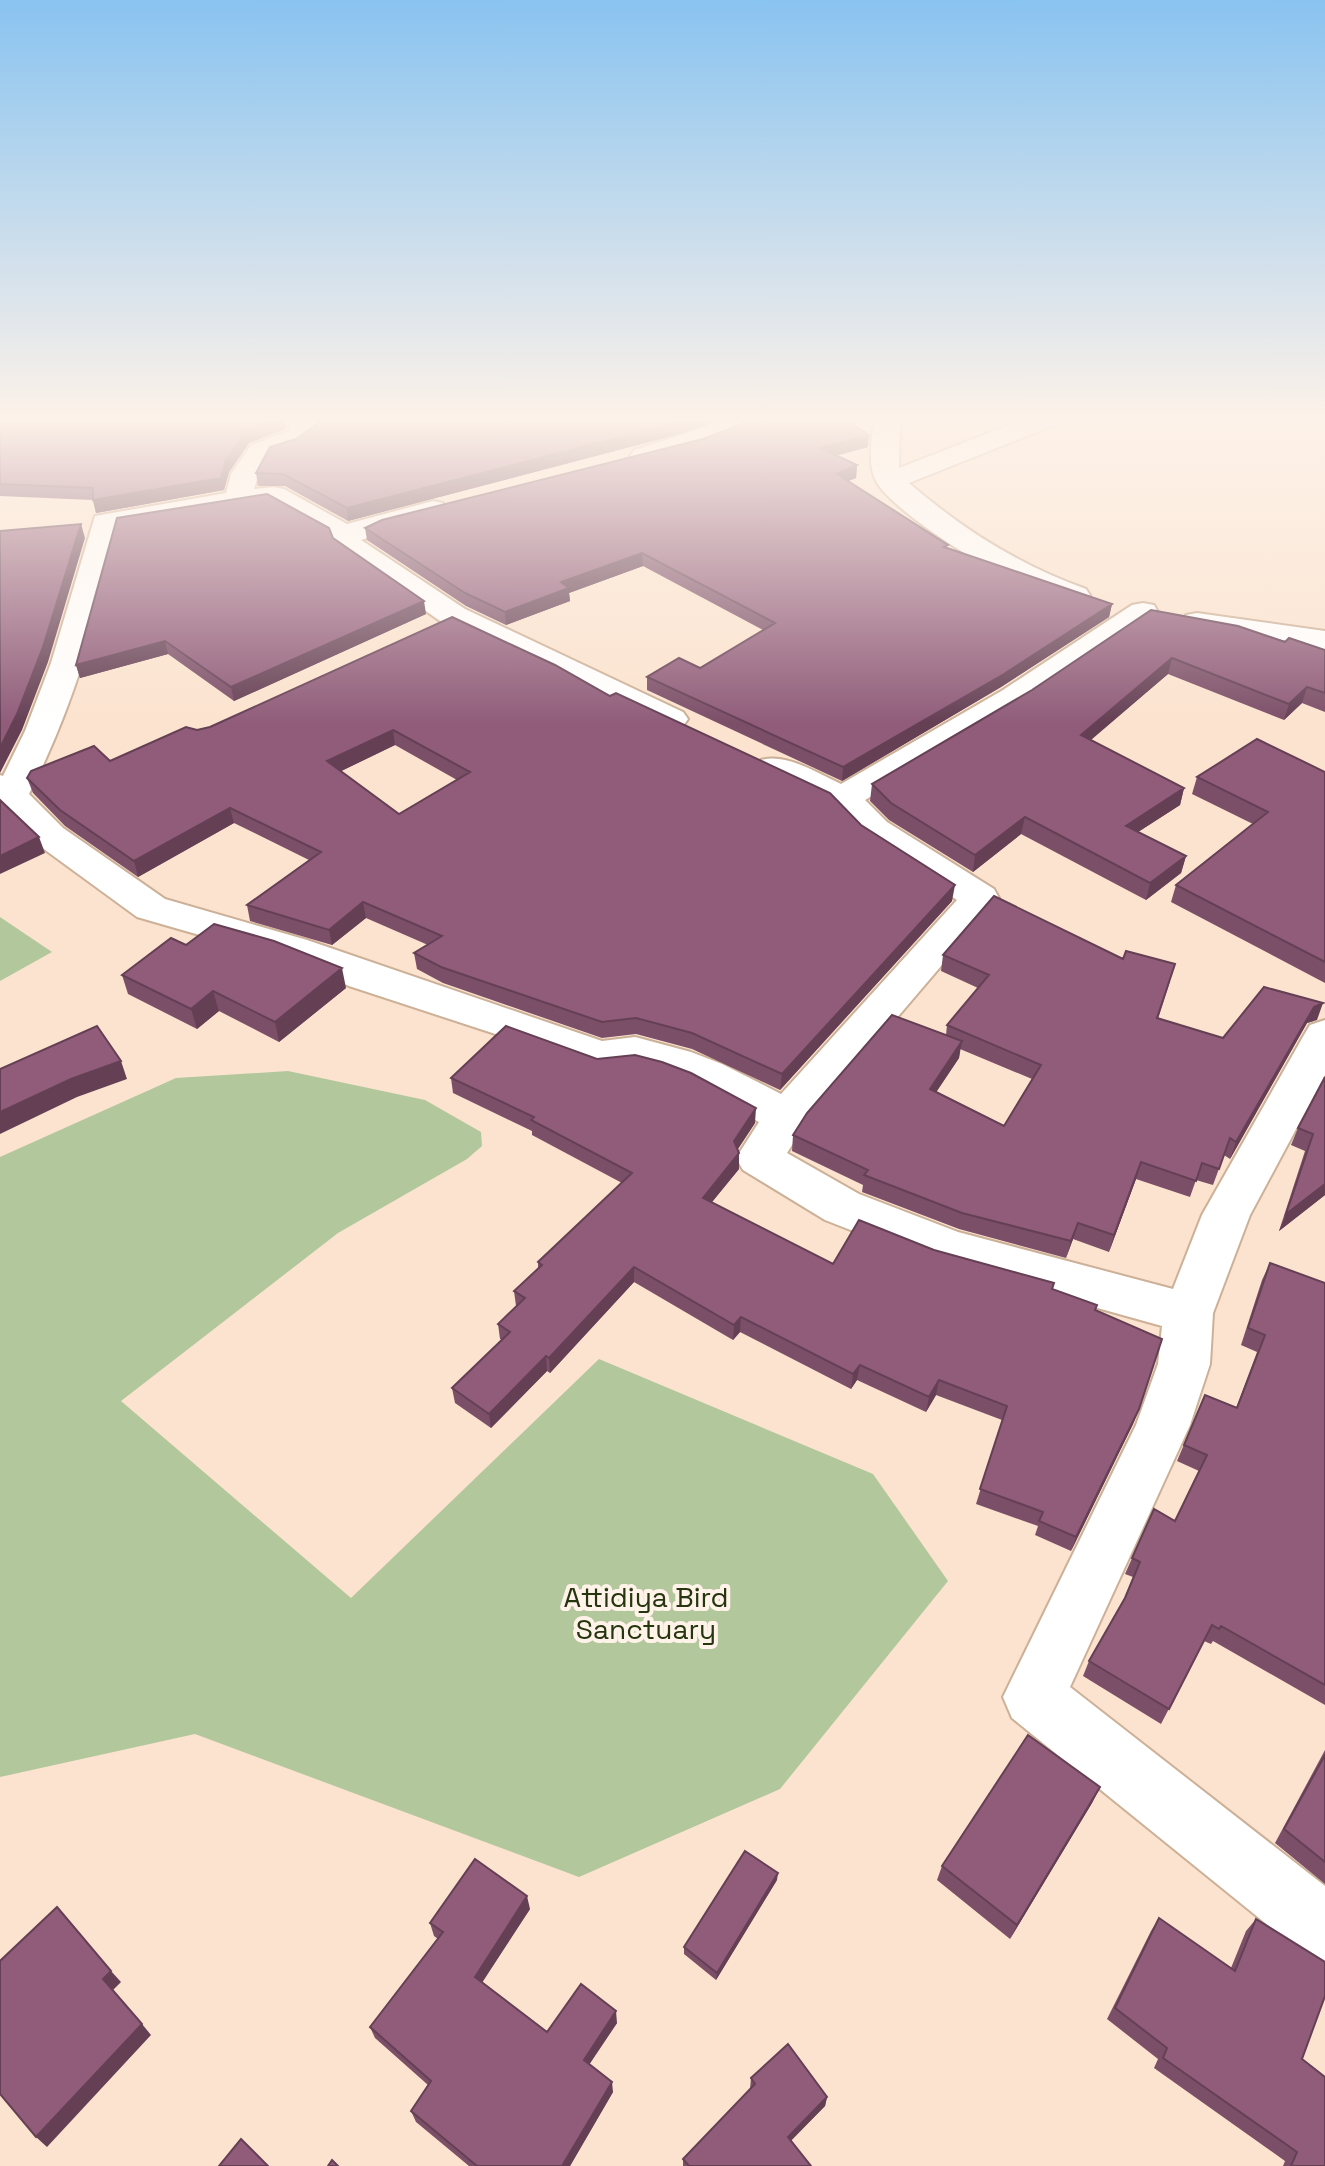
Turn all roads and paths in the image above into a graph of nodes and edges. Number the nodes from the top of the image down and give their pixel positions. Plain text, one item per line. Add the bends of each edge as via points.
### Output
1 (110, 521) edge
2 (322, 521) edge
3 (384, 521) edge
4 (939, 521) edge
5 (347, 535) junction
6 (1143, 612) junction
7 (1325, 641) edge
8 (692, 730) edge
9 (748, 756) edge
10 (5, 791) edge
11 (843, 798) junction
12 (1325, 1035) edge
13 (787, 1117) junction
14 (1188, 1313) junction
15 (1325, 1928) edge

1 - 10 street via 105,522 64,681 32,757
2 - 5 street
3 - 5 street
4 - 6 street via 1015,571 1055,589
5 - 8 street via 347,543 440,622
6 - 7 street
6 - 11 street via 1015,697
9 - 11 street
10 - 13 street via 71,852 151,908 293,949 598,1057 635,1052 676,1063
11 - 13 street via 874,830 980,898
12 - 14 street via 1226,1215
13 - 14 street via 759,1158 842,1207 949,1249
14 - 15 street via 1184,1364 1163,1425 1034,1697

